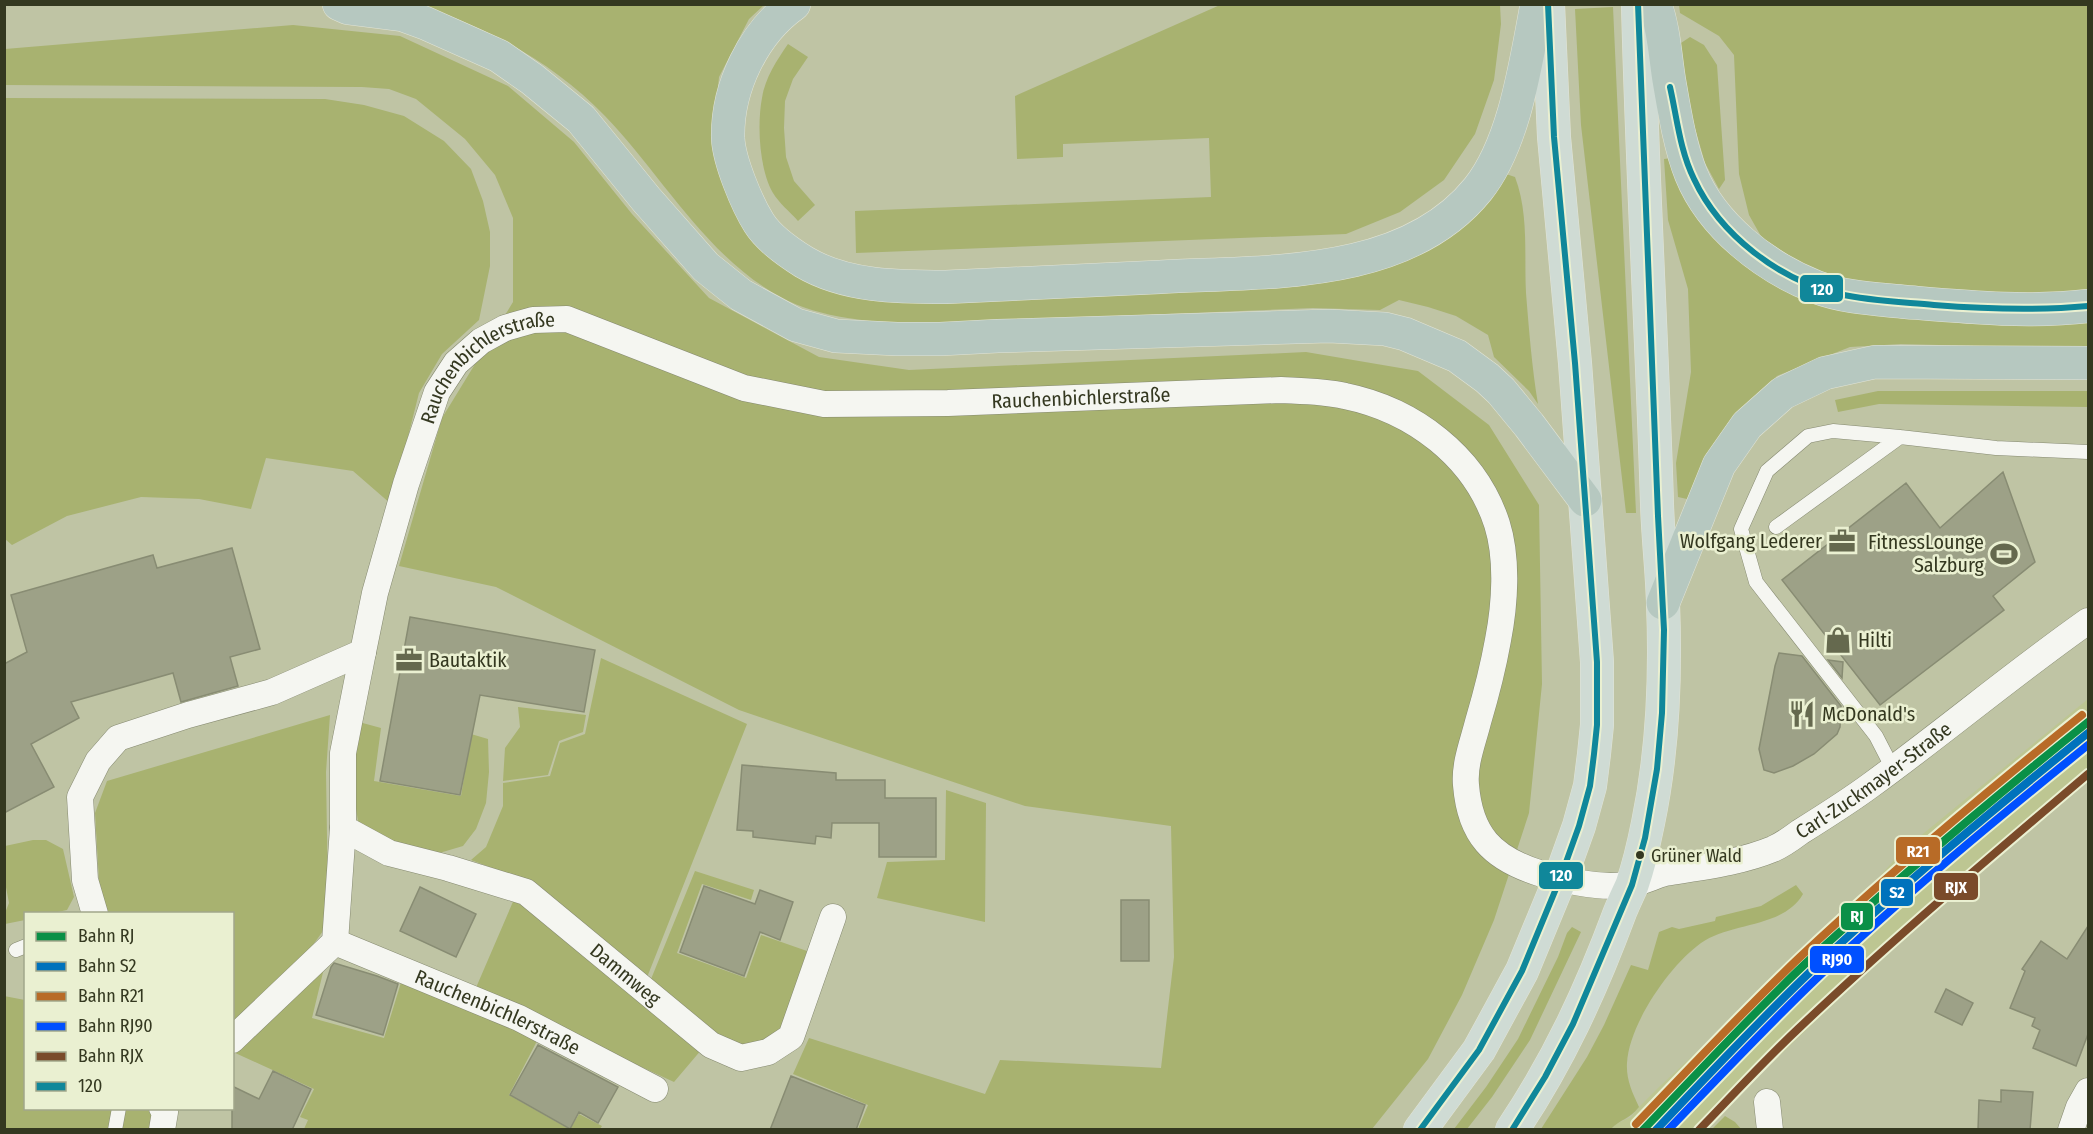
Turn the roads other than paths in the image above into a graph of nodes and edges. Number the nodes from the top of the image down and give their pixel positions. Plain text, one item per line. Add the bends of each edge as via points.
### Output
1 (339, 4) edge
2 (794, 4) edge
3 (1537, 4) edge
4 (1548, 4) edge
5 (1638, 4) edge
6 (1655, 4) edge
7 (2088, 306) edge
8 (2088, 363) edge
9 (1900, 437) junction
10 (2088, 452) edge
11 (1585, 500) junction
12 (1776, 527) dead end
13 (1664, 603) junction
14 (2088, 621) edge
15 (363, 652) junction
16 (1893, 769) junction
17 (343, 828) junction
18 (1560, 879) junction
19 (1632, 884) junction
20 (93, 912) edge
21 (833, 918) dead end
22 (335, 942) junction
23 (234, 1038) edge
24 (655, 1089) dead end
25 (2088, 1091) edge
26 (1767, 1102) dead end
27 (118, 1110) edge
28 (116, 1130) edge
29 (1420, 1130) edge
30 (1512, 1130) edge
31 (1770, 1130) edge
32 (2071, 1130) edge

1 - 11 highway via 403,15 425,23 499,56 532,79 582,119 706,267 741,295 796,325 836,336 897,339 1329,326 1385,329 1457,356 1494,385 1529,424
2 - 3 highway via 776,18 753,48 731,108 731,160 760,224 788,251 829,273 879,285 946,287 1283,271 1347,262 1408,243 1452,215 1479,188 1491,168 1518,99
4 - 11 main road via 1554,137
5 - 13 main road
6 - 7 highway via 1683,154 1692,176 1723,222 1759,256 1816,287 1852,296 1958,307
8 - 13 highway via 1875,362 1826,373 1784,393 1747,425 1719,465
9 - 10 lane via 1996,448
9 - 12 lane
9 - 16 lane via 1833,431 1808,436 1767,471 1741,529 1756,582 1876,736
11 - 18 main road via 1597,662 1597,725 1590,786
13 - 19 main road via 1658,768
14 - 16 street, Carl-Zuckmayer-Straße
15 - 17 street, Rauchenbichlerstraße via 343,753
15 - 18 street, Rauchenbichlerstraße via 375,593 406,484 437,392 456,363 481,341 505,328 533,320 567,319 744,388 824,404 1269,390 1347,396 1392,411 1431,433 1466,467 1489,506 1501,544 1502,612 1490,681 1470,753 1467,796 1478,832 1493,851
15 - 20 street via 272,692 118,738 98,761 80,797 85,880
16 - 19 street, Carl-Zuckmayer-Straße via 1774,848
17 - 21 street, Dammweg via 389,853 526,892 711,1046 741,1058 768,1052 791,1037
17 - 22 street, Rauchenbichlerstraße
18 - 19 street, Rauchenbichlerstraße via 1597,885
18 - 29 main road via 1495,1024
19 - 30 main road via 1570,1032
22 - 23 street
22 - 24 street, Rauchenbichlerstraße via 519,1018
25 - 32 street
26 - 31 street
27 - 28 lane

